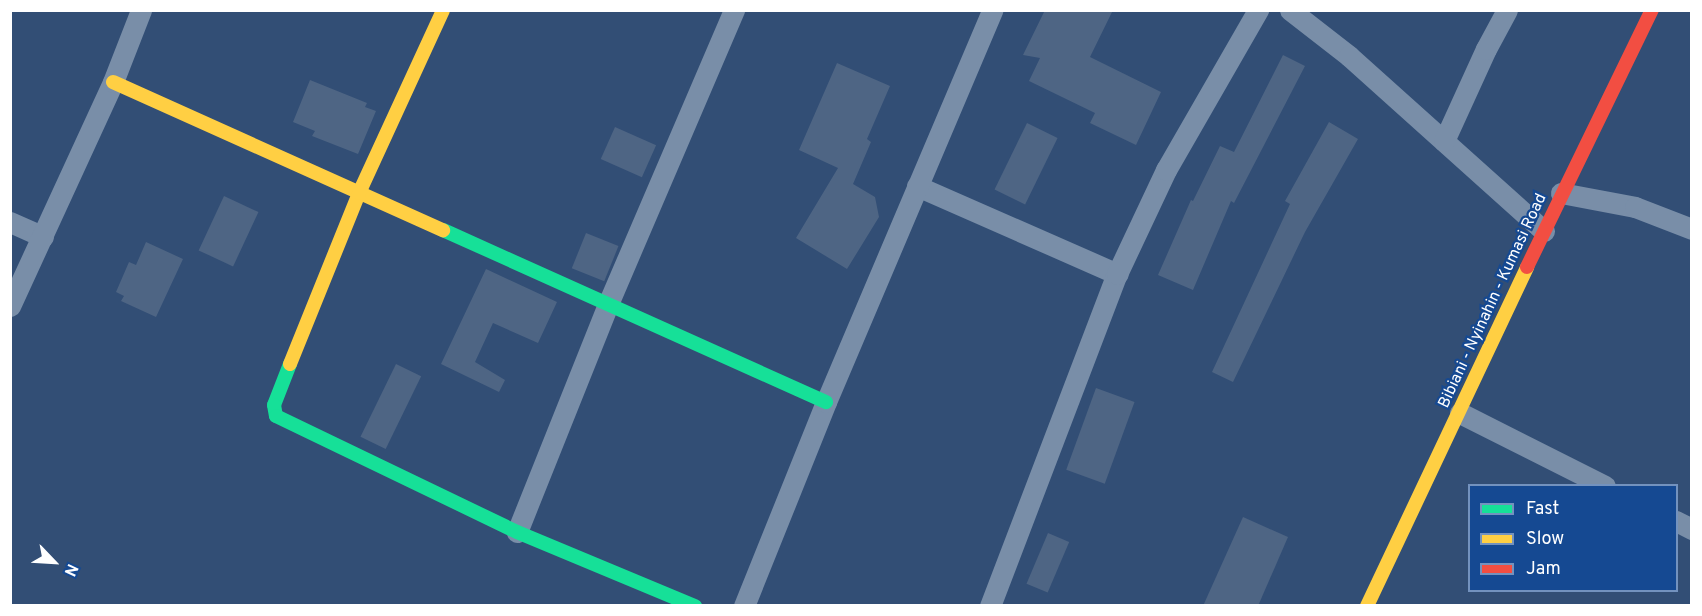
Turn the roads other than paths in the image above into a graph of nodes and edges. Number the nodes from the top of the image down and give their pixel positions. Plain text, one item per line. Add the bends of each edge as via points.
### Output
1 (141, 10) edge
2 (443, 10) edge
3 (734, 10) edge
4 (992, 10) edge
5 (1258, 10) edge
6 (1290, 10) edge
7 (1507, 10) edge
8 (1652, 10) edge
9 (113, 82) junction
10 (1444, 141) junction
11 (917, 186) junction
12 (359, 193) junction
13 (1561, 193) junction
14 (10, 222) edge
15 (1692, 229) edge
16 (1544, 231) junction
17 (42, 237) junction
18 (1118, 274) junction
19 (608, 304) junction
20 (10, 306) edge
21 (826, 402) junction
22 (1460, 413) junction
23 (1601, 484) edge
24 (1678, 522) edge
25 (1692, 529) edge
26 (517, 532) junction
27 (695, 606) edge
28 (744, 606) edge
29 (990, 606) edge
30 (1367, 606) edge

1 - 9 street
2 - 12 street
3 - 19 street
4 - 11 street
5 - 18 street via 1166,170
6 - 10 street via 1349,56
7 - 10 street
8 - 13 street, Bibiani - Nyinahin - Kumasi Road
9 - 12 street
9 - 17 street
10 - 16 street
11 - 18 street
11 - 21 street
12 - 19 street
12 - 26 street via 274,405 276,416
13 - 15 street via 1635,207
13 - 16 street, Bibiani - Nyinahin - Kumasi Road
14 - 17 street
16 - 22 street, Bibiani - Nyinahin - Kumasi Road
17 - 20 street
18 - 29 street
19 - 21 street
19 - 26 street
21 - 28 street
22 - 23 street
22 - 30 street, Bibiani - Nyinahin - Kumasi Road
24 - 25 street
26 - 27 street

